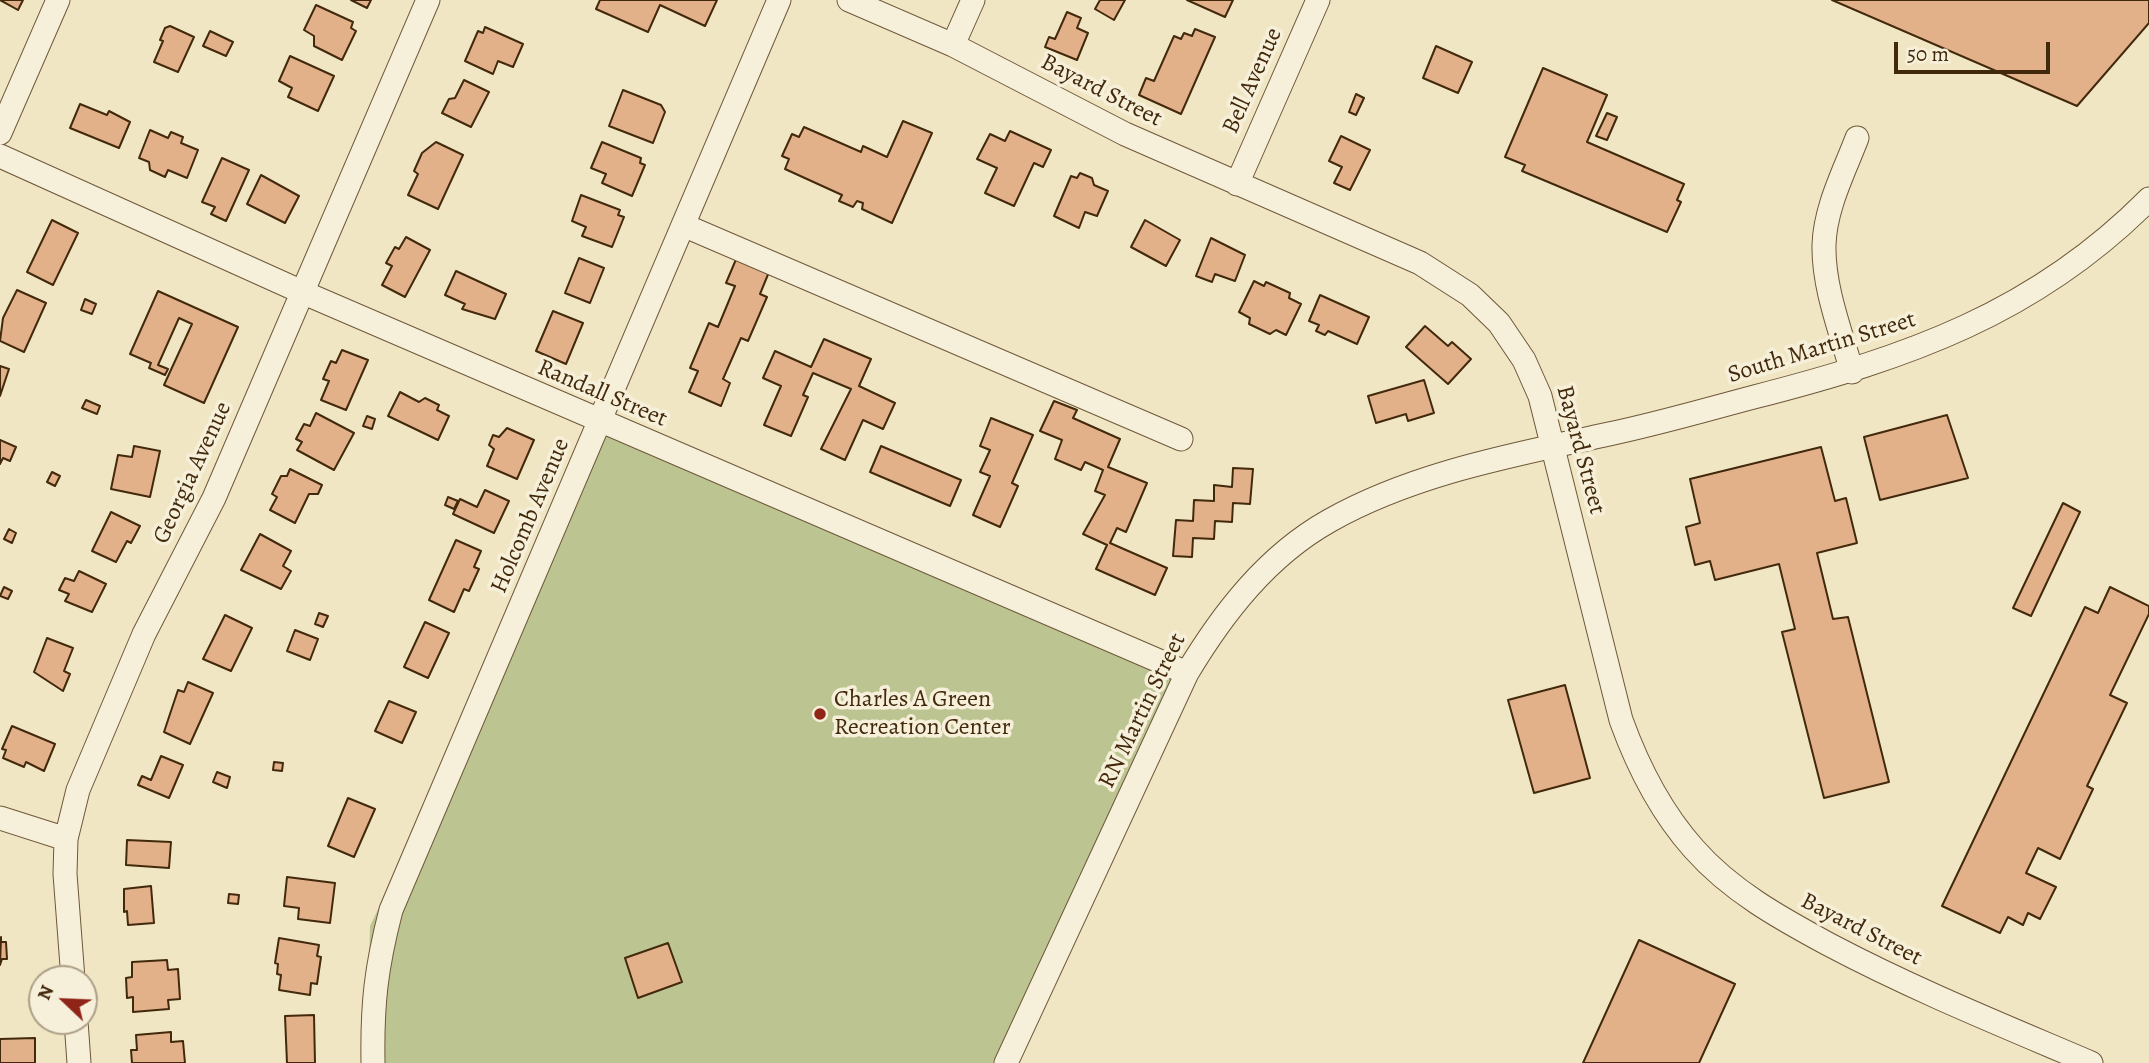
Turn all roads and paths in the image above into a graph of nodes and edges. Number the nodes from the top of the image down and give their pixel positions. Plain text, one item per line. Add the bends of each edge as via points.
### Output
1 (58, 0) edge
2 (428, 0) edge
3 (779, 0) edge
4 (849, 0) edge
5 (973, 0) edge
6 (1318, 0) edge
7 (953, 45) junction
8 (0, 132) edge
9 (1857, 138) dead end
10 (0, 156) edge
11 (1237, 184) junction
12 (2149, 199) edge
13 (683, 225) junction
14 (302, 292) junction
15 (1852, 372) junction
16 (600, 421) junction
17 (1181, 439) dead end
18 (1554, 446) junction
19 (1187, 673) junction
20 (0, 818) edge
21 (66, 839) junction
22 (72, 965) edge
23 (77, 1035) edge
24 (79, 1063) edge
25 (373, 1063) edge
26 (1006, 1063) edge
27 (2091, 1063) edge

1 - 8 street
2 - 14 street, Georgia Avenue
3 - 13 street, Holcomb Avenue
4 - 7 street, Bayard Street
5 - 7 street
6 - 11 street, Bell Avenue
7 - 11 street, Bayard Street via 1125,134
9 - 15 street via 1830,207 1824,246 1828,283
10 - 14 street, Randall Street
11 - 18 street, Bayard Street via 1420,263 1470,295 1499,323 1524,360 1541,396
12 - 15 street, South Martin Street via 2063,271 1998,312 1926,346
13 - 16 street, Holcomb Avenue
13 - 17 street
14 - 16 street, Randall Street
14 - 21 street, Georgia Avenue via 214,498 144,634 78,790
15 - 18 street, South Martin Street
16 - 19 street, Randall Street
16 - 25 street, Holcomb Avenue via 391,910 372,1002
18 - 19 street, RN Martin Street via 1408,484 1328,521 1250,585 1215,627
18 - 27 street, Bayard Street via 1621,720 1659,804 1694,850 1741,893 1791,924 1893,978
19 - 26 street, RN Martin Street
20 - 21 street
21 - 22 street, Georgia Avenue
23 - 24 street

